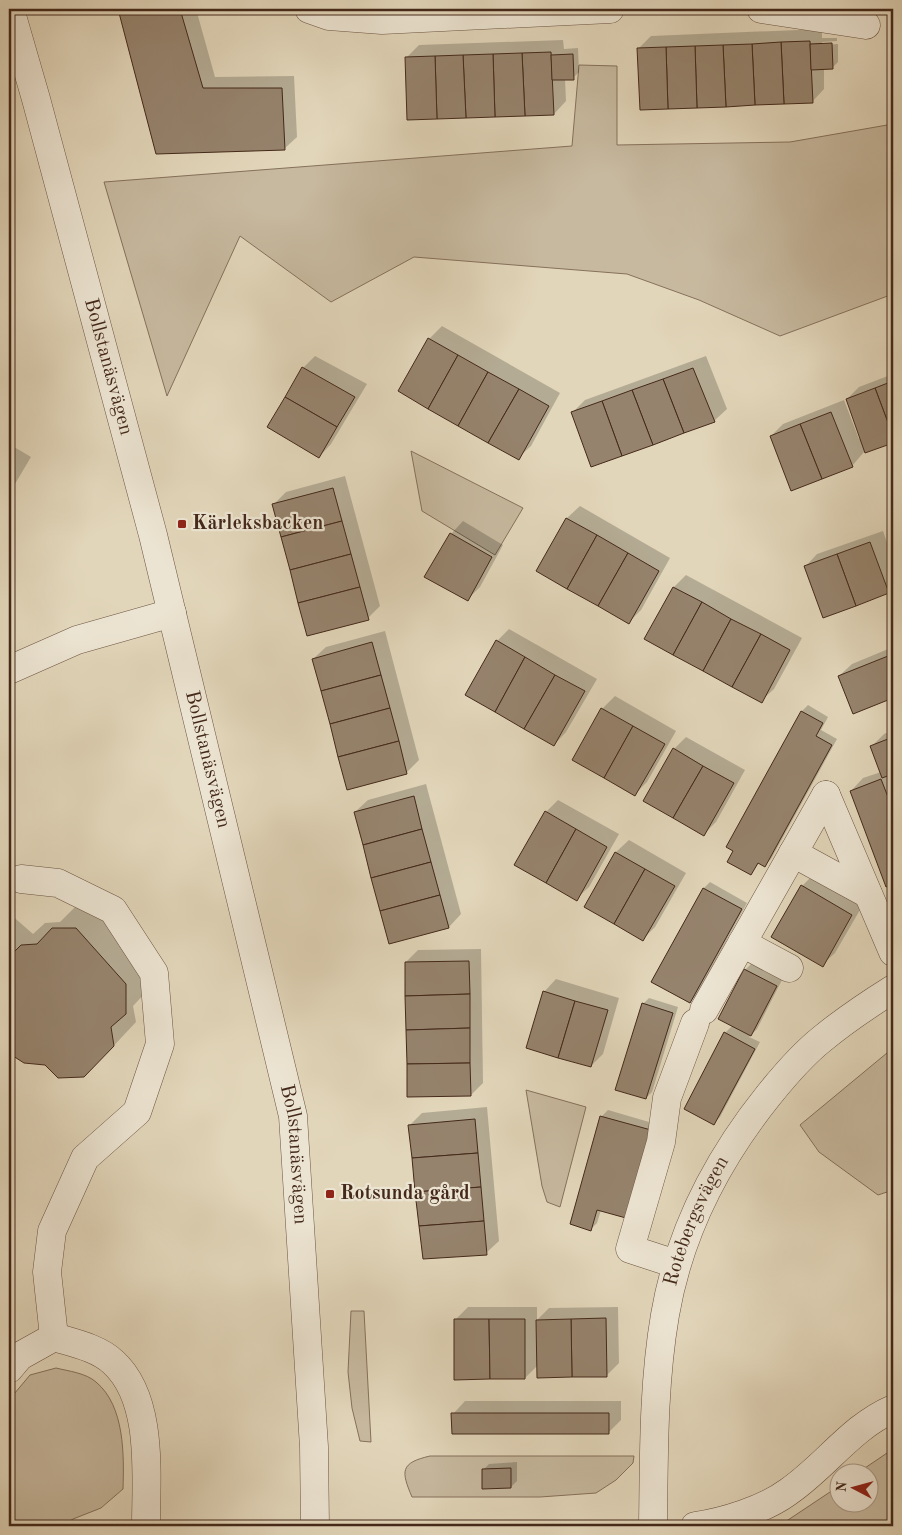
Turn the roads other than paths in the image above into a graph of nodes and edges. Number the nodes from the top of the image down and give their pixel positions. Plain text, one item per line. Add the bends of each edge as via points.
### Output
1 (10, 9) edge
2 (309, 9) edge
3 (583, 9) edge
4 (610, 9) edge
5 (761, 9) edge
6 (866, 25) dead end
7 (172, 613) junction
8 (9, 670) edge
9 (793, 853) junction
10 (21, 879) dead end
11 (868, 894) junction
12 (742, 943) junction
13 (893, 952) edge
14 (789, 968) dead end
15 (893, 989) edge
16 (676, 1264) junction
17 (54, 1337) junction
18 (9, 1369) edge
19 (893, 1409) edge
20 (146, 1526) edge
21 (315, 1526) edge
22 (653, 1526) edge
23 (695, 1526) edge

1 - 7 street, Bollstanäsvägen via 154,535
2 - 3 street via 329,16 382,20
3 - 4 street
5 - 6 street
7 - 8 street via 77,640
7 - 21 street, Bollstanäsvägen via 293,1116 314,1447
9 - 11 street
9 - 11 street via 826,795
9 - 12 street
10 - 17 street via 58,883 113,910 154,973 160,1044 137,1112 85,1158 52,1231 47,1272
11 - 13 street
12 - 14 street
12 - 16 street via 700,1016 667,1098 661,1142 630,1249
15 - 16 street, Rotebergsvägen via 821,1040 788,1072 757,1110 732,1143 710,1181
16 - 22 street, Rotebergsvägen via 660,1355
17 - 18 street via 20,1356
17 - 20 street via 92,1349 113,1362 130,1383 141,1413 146,1451
19 - 23 street via 860,1428 790,1491 772,1503

